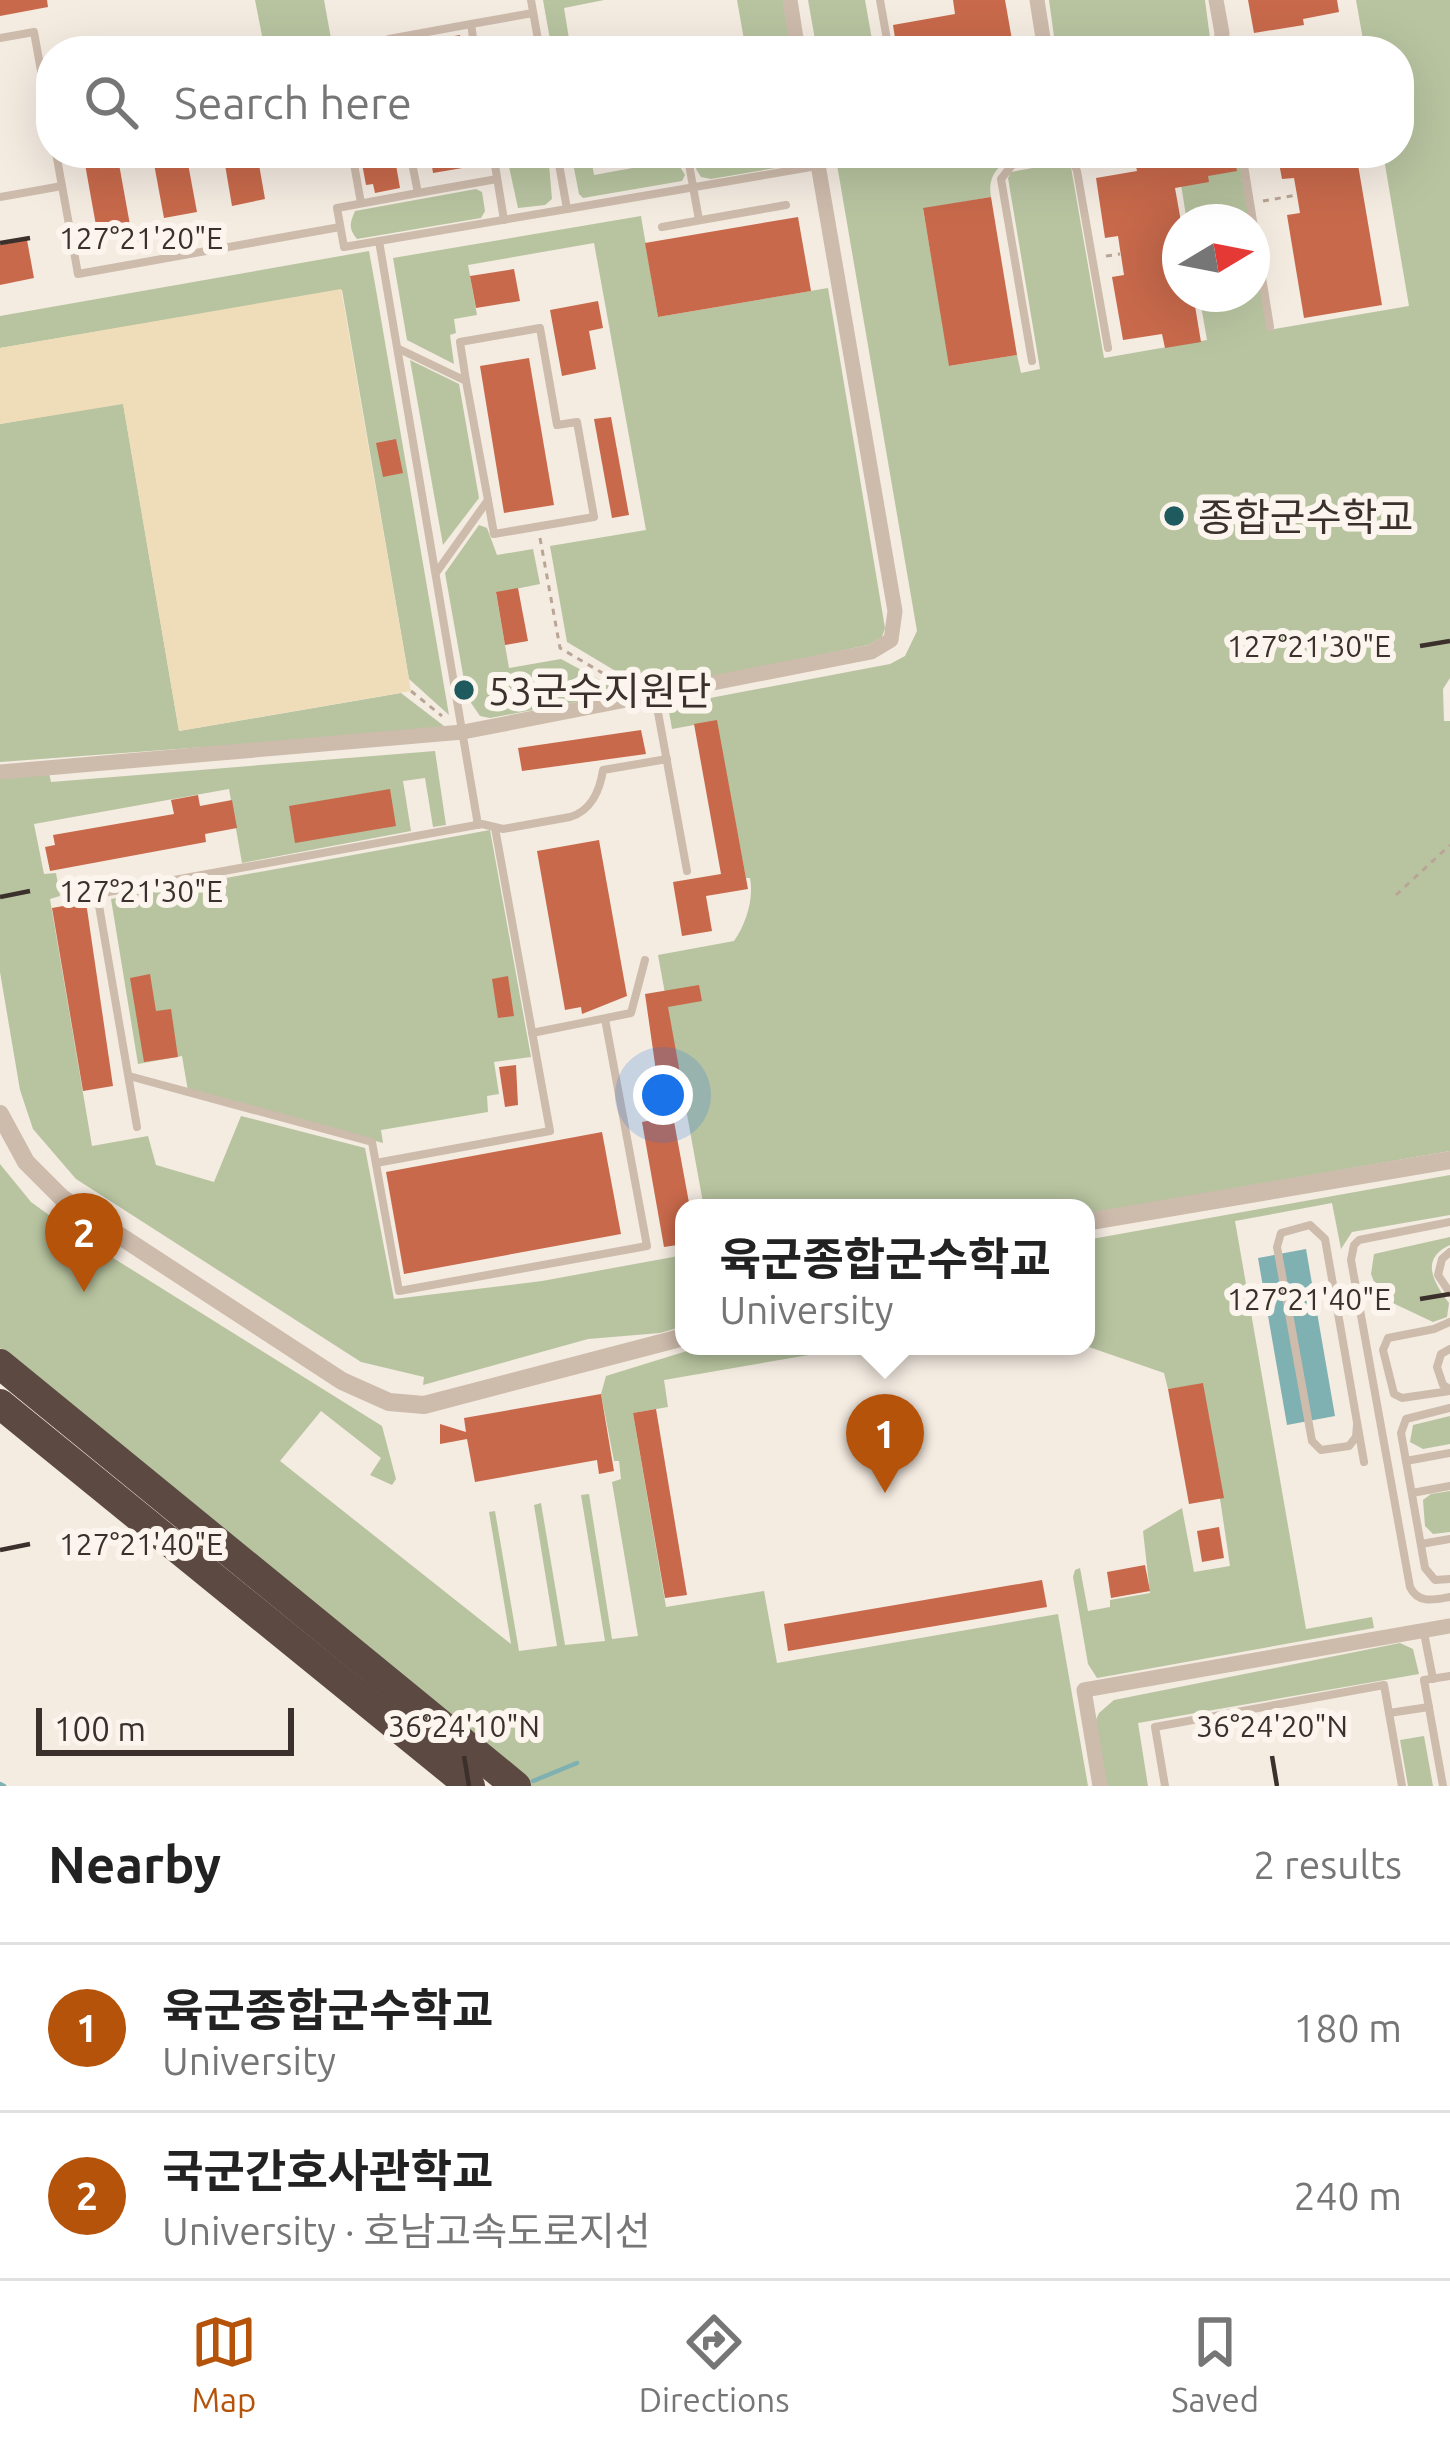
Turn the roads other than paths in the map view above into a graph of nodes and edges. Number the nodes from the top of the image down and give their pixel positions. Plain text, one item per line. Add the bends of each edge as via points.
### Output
1 (531, 0) edge
2 (790, 0) edge
3 (880, 0) edge
4 (1036, 0) edge
5 (1216, 0) edge
6 (533, 14) junction
7 (471, 24) junction
8 (405, 36) edge
9 (473, 36) edge
10 (537, 36) edge
11 (796, 36) edge
12 (886, 36) edge
13 (1042, 36) edge
14 (1222, 36) edge
15 (0, 38) edge
16 (36, 38) edge
17 (59, 168) edge
18 (355, 168) edge
19 (413, 168) edge
20 (495, 168) edge
21 (560, 168) edge
22 (690, 168) edge
23 (779, 168) edge
24 (819, 168) edge
25 (1009, 168) edge
26 (1077, 168) edge
27 (1244, 168) edge
28 (497, 179) junction
29 (62, 186) junction
30 (693, 188) junction
31 (418, 193) junction
32 (0, 197) edge
33 (361, 203) junction
34 (786, 205) dead end
35 (567, 209) junction
36 (504, 220) junction
37 (699, 220) junction
38 (340, 227) junction
39 (662, 227) dead end
40 (380, 241) junction
41 (1270, 327) dead end
42 (398, 348) junction
43 (1108, 348) dead end
44 (1032, 361) dead end
45 (466, 381) junction
46 (488, 500) junction
47 (436, 573) junction
48 (649, 696) junction
49 (463, 732) junction
50 (667, 759) junction
51 (0, 772) edge
52 (478, 825) junction
53 (495, 828) junction
54 (687, 871) dead end
55 (645, 959) dead end
56 (605, 1018) junction
57 (532, 1033) junction
58 (129, 1076) junction
59 (0, 1114) edge
60 (137, 1127) dead end
61 (1450, 1160) edge
62 (376, 1163) junction
63 (1095, 1220) edge
64 (1450, 1222) edge
65 (1450, 1252) edge
66 (1450, 1293) edge
67 (1450, 1322) edge
68 (675, 1339) edge
69 (1450, 1348) edge
70 (0, 1364) edge
71 (1450, 1390) edge
72 (0, 1404) edge
73 (1450, 1408) edge
74 (1358, 1425) junction
75 (1450, 1453) edge
76 (1406, 1461) junction
77 (1364, 1462) dead end
78 (1449, 1480) edge
79 (1412, 1493) junction
80 (1450, 1539) edge
81 (1421, 1544) junction
82 (1450, 1579) edge
83 (1450, 1598) edge
84 (1450, 1626) edge
85 (1424, 1630) junction
86 (1450, 1676) edge
87 (1433, 1679) junction
88 (1429, 1707) junction
89 (1389, 1713) junction
90 (470, 1786) edge
91 (516, 1786) edge
92 (1100, 1786) edge
93 (1166, 1786) edge
94 (1402, 1786) edge
95 (1443, 1786) edge

1 - 6 lane
2 - 11 street
3 - 12 lane
4 - 13 street
5 - 14 street
6 - 7 lane
6 - 10 lane
7 - 8 lane
7 - 9 lane
15 - 16 lane via 34,32
17 - 29 lane
18 - 33 lane
19 - 31 lane
20 - 28 lane
21 - 35 lane
22 - 30 lane
23 - 30 lane
24 - 48 street via 895,611 891,640 871,652
25 - 44 lane via 1001,178
26 - 43 lane
27 - 41 lane
28 - 31 lane
28 - 36 lane
29 - 32 lane
29 - 38 lane via 78,274
30 - 35 lane
30 - 37 lane
31 - 33 lane
33 - 38 lane via 337,208
34 - 37 lane
35 - 36 lane
36 - 40 lane
37 - 39 lane
38 - 40 lane via 344,247
40 - 42 lane
42 - 45 lane
42 - 47 lane
45 - 46 lane
45 - 46 lane via 460,342 540,328 557,425 578,422 594,517 494,534
46 - 47 lane
47 - 49 lane
48 - 49 street
48 - 50 lane
49 - 51 street
49 - 52 lane
50 - 53 lane via 603,770 580,814
50 - 54 lane
52 - 53 lane
52 - 58 lane via 97,893
53 - 57 lane
55 - 56 lane via 631,1013
56 - 57 lane
56 - 62 lane via 646,1246 399,1291
57 - 62 lane via 550,1132
58 - 60 lane
58 - 62 lane via 372,1142
59 - 68 street via 26,1162 62,1198 342,1381 389,1402 424,1405
61 - 63 street
64 - 83 lane via 1367,1237 1351,1252 1410,1587 1425,1600
65 - 66 lane via 1438,1275
67 - 71 lane via 1388,1338 1383,1350 1394,1394
69 - 71 lane via 1437,1366
70 - 91 highway
72 - 90 highway
73 - 76 lane via 1406,1419
74 - 74 lane via 1324,1239 1310,1225 1288,1228 1277,1247 1312,1442 1321,1450 1349,1446
74 - 77 lane
75 - 76 lane
76 - 79 lane
78 - 79 lane
79 - 81 lane
80 - 81 lane
81 - 82 lane via 1430,1576
84 - 85 street
85 - 87 lane
85 - 92 street via 1084,1690
86 - 87 lane
87 - 88 lane via 1424,1680
88 - 89 lane
88 - 95 lane
89 - 93 lane via 1384,1685 1155,1727
89 - 94 lane

